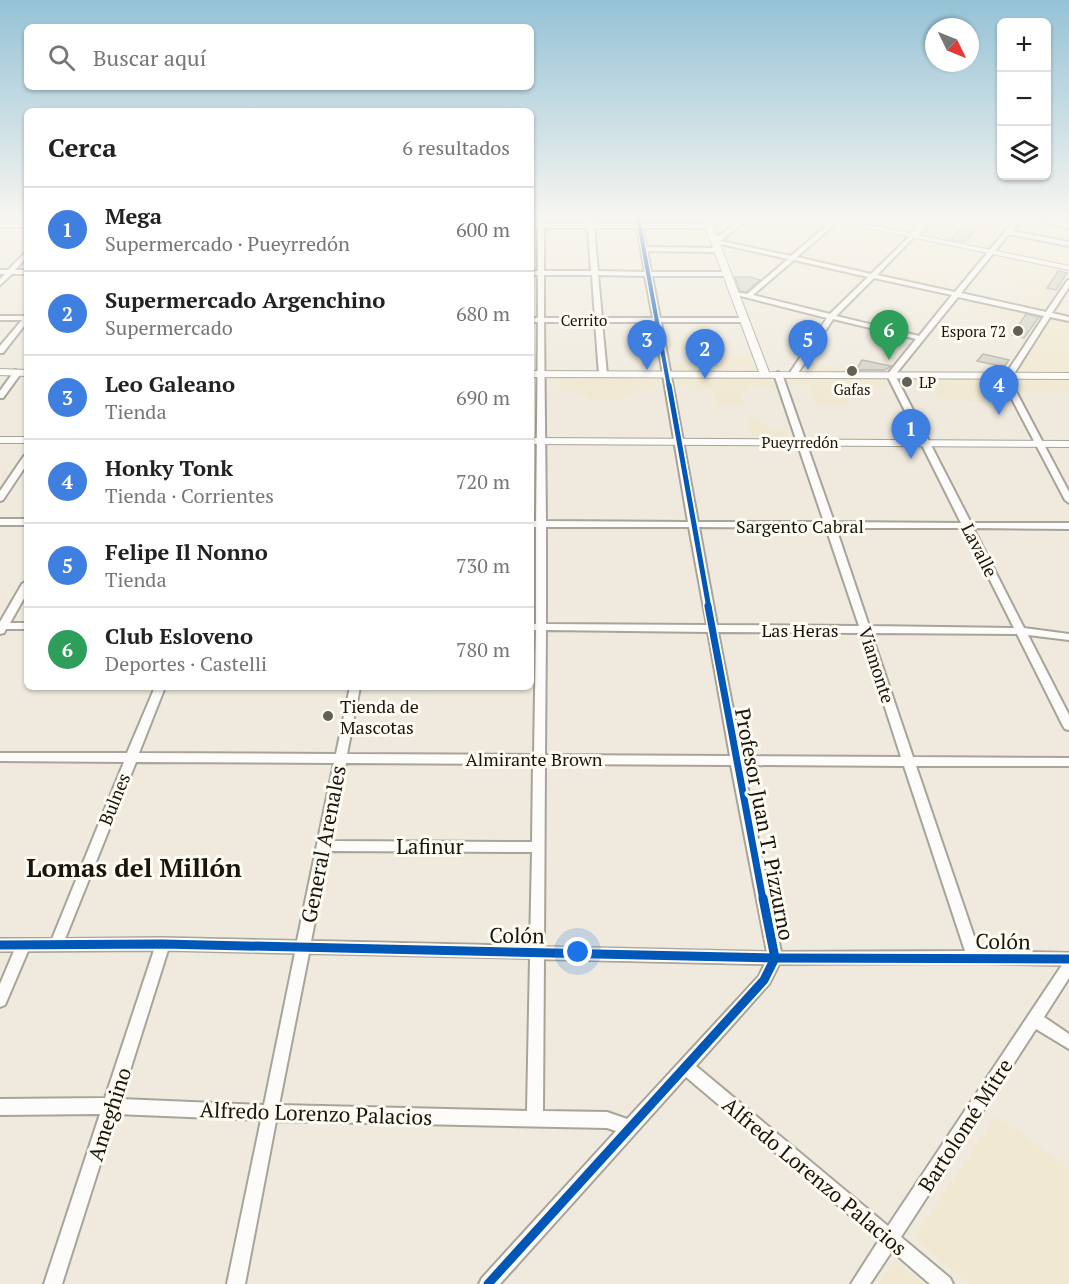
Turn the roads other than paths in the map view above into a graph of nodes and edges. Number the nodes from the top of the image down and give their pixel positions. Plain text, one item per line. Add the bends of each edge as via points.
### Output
1 (542, 278) edge
2 (596, 278) edge
3 (649, 278) edge
4 (728, 278) edge
5 (770, 278) edge
6 (869, 278) edge
7 (884, 278) edge
8 (970, 278) edge
9 (1069, 282) edge
10 (735, 293) junction
11 (750, 295) junction
12 (957, 295) junction
13 (1047, 315) junction
14 (832, 316) junction
15 (0, 318) edge
16 (24, 318) edge
17 (1069, 319) edge
18 (534, 320) edge
19 (541, 320) junction
20 (599, 320) junction
21 (658, 320) junction
22 (744, 320) junction
23 (24, 322) edge
24 (920, 338) junction
25 (0, 351) edge
26 (0, 372) edge
27 (22, 373) edge
28 (536, 374) edge
29 (603, 374) junction
30 (778, 374) junction
31 (667, 375) junction
32 (765, 375) junction
33 (793, 375) junction
34 (891, 375) junction
35 (1007, 375) junction
36 (1069, 376) edge
37 (0, 396) edge
38 (0, 440) edge
39 (24, 440) edge
40 (536, 441) edge
41 (678, 442) junction
42 (802, 443) junction
43 (926, 443) junction
44 (1040, 444) junction
45 (1069, 444) edge
46 (24, 462) edge
47 (0, 498) edge
48 (1069, 500) edge
49 (0, 522) edge
50 (24, 522) edge
51 (536, 524) edge
52 (694, 525) junction
53 (830, 526) junction
54 (968, 526) junction
55 (1069, 526) edge
56 (24, 589) edge
57 (24, 626) edge
58 (536, 627) edge
59 (1, 628) edge
60 (713, 629) junction
61 (867, 630) junction
62 (1022, 631) junction
63 (1069, 637) edge
64 (159, 690) edge
65 (354, 690) edge
66 (1069, 726) edge
67 (0, 757) edge
68 (130, 759) junction
69 (340, 759) junction
70 (540, 759) junction
71 (735, 761) junction
72 (908, 762) junction
73 (1069, 762) edge
74 (323, 846) junction
75 (537, 847) junction
76 (164, 944) junction
77 (0, 945) edge
78 (24, 945) junction
79 (56, 945) junction
80 (302, 948) junction
81 (536, 952) junction
82 (974, 957) junction
83 (775, 958) junction
84 (1069, 959) edge
85 (1069, 966) edge
86 (0, 1000) edge
87 (1034, 1019) junction
88 (1069, 1042) edge
89 (686, 1067) junction
90 (112, 1106) junction
91 (0, 1107) edge
92 (270, 1113) junction
93 (535, 1119) junction
94 (630, 1128) junction
95 (891, 1240) junction
96 (53, 1284) edge
97 (236, 1284) edge
98 (488, 1284) edge
99 (860, 1284) edge
100 (944, 1284) edge

1 - 19 street
2 - 20 street
3 - 21 street, Profesor Juan T. Pizzurno
4 - 10 street
5 - 11 street
6 - 14 street
7 - 12 street
8 - 12 street
9 - 13 street
10 - 11 street
10 - 22 street
11 - 14 street
12 - 13 street
12 - 24 street
13 - 17 street
13 - 35 street
14 - 24 street
14 - 33 street
15 - 16 street
18 - 19 street, Cerrito
19 - 20 street, Cerrito
19 - 28 street
20 - 21 street, Cerrito
20 - 29 street
21 - 22 street, Cerrito
21 - 31 street, Profesor Juan T. Pizzurno
22 - 32 street
23 - 25 street
24 - 34 street
26 - 27 street
27 - 37 street
28 - 29 street
28 - 40 street
29 - 31 street
30 - 32 street
30 - 33 street
30 - 42 street, Viamonte
31 - 32 street
31 - 41 street, Profesor Juan T. Pizzurno
33 - 34 street
34 - 35 street
34 - 43 street, Lavalle
35 - 36 street
35 - 44 street via 1006,380
38 - 39 street
40 - 41 street, Pueyrredón
40 - 51 street
41 - 42 street, Pueyrredón
41 - 52 street, Profesor Juan T. Pizzurno
42 - 43 street, Pueyrredón
42 - 53 street, Viamonte
43 - 44 street, Pueyrredón
43 - 54 street, Lavalle
44 - 45 street, Pueyrredón
44 - 48 street
46 - 47 street
49 - 50 street
51 - 52 street, Sargento Cabral
51 - 58 street
52 - 53 street, Sargento Cabral
52 - 60 street, Profesor Juan T. Pizzurno
53 - 54 street, Sargento Cabral
53 - 61 street, Viamonte
54 - 55 street, Sargento Cabral
54 - 62 street, Lavalle
56 - 59 street
57 - 59 street
58 - 60 street, Las Heras
58 - 70 street
60 - 61 street, Las Heras
60 - 71 street, Profesor Juan T. Pizzurno
61 - 62 street, Las Heras
61 - 72 street, Viamonte
62 - 63 street, Las Heras
62 - 66 street, Lavalle
64 - 68 street, Bulnes
65 - 69 street, General Arenales
67 - 68 street, Almirante Brown
68 - 69 street, Almirante Brown
68 - 79 street, Bulnes
69 - 70 street, Almirante Brown
69 - 74 street, General Arenales
70 - 71 street, Almirante Brown
70 - 75 street
71 - 72 street, Almirante Brown
71 - 83 street, Profesor Juan T. Pizzurno
72 - 73 street, Almirante Brown
72 - 82 street, Viamonte
74 - 75 street, Lafinur
74 - 80 street, General Arenales
75 - 81 street
76 - 79 street, Colón
76 - 80 street, Colón
76 - 90 street, Ameghino
77 - 78 street, Colón
78 - 79 street, Colón
78 - 86 street
80 - 81 street, Colón
80 - 92 street, General Arenales
81 - 83 street, Colón
81 - 93 street
82 - 83 street, Colón
82 - 84 street, Colón
83 - 89 street, Profesor Juan T. Pizzurno via 764,980
85 - 87 street, Bartolomé Mitre
87 - 88 street
87 - 95 street, Bartolomé Mitre
89 - 94 street, Profesor Juan T. Pizzurno
89 - 95 street, Alfredo Lorenzo Palacios
90 - 91 street, Alfredo Lorenzo Palacios
90 - 92 street, Alfredo Lorenzo Palacios
90 - 96 street, Ameghino
92 - 93 street, Alfredo Lorenzo Palacios
92 - 97 street, General Arenales
93 - 94 street, Alfredo Lorenzo Palacios via 607,1120
94 - 98 street, Profesor Juan T. Pizzurno
95 - 99 street, Bartolomé Mitre
95 - 100 street, Alfredo Lorenzo Palacios

